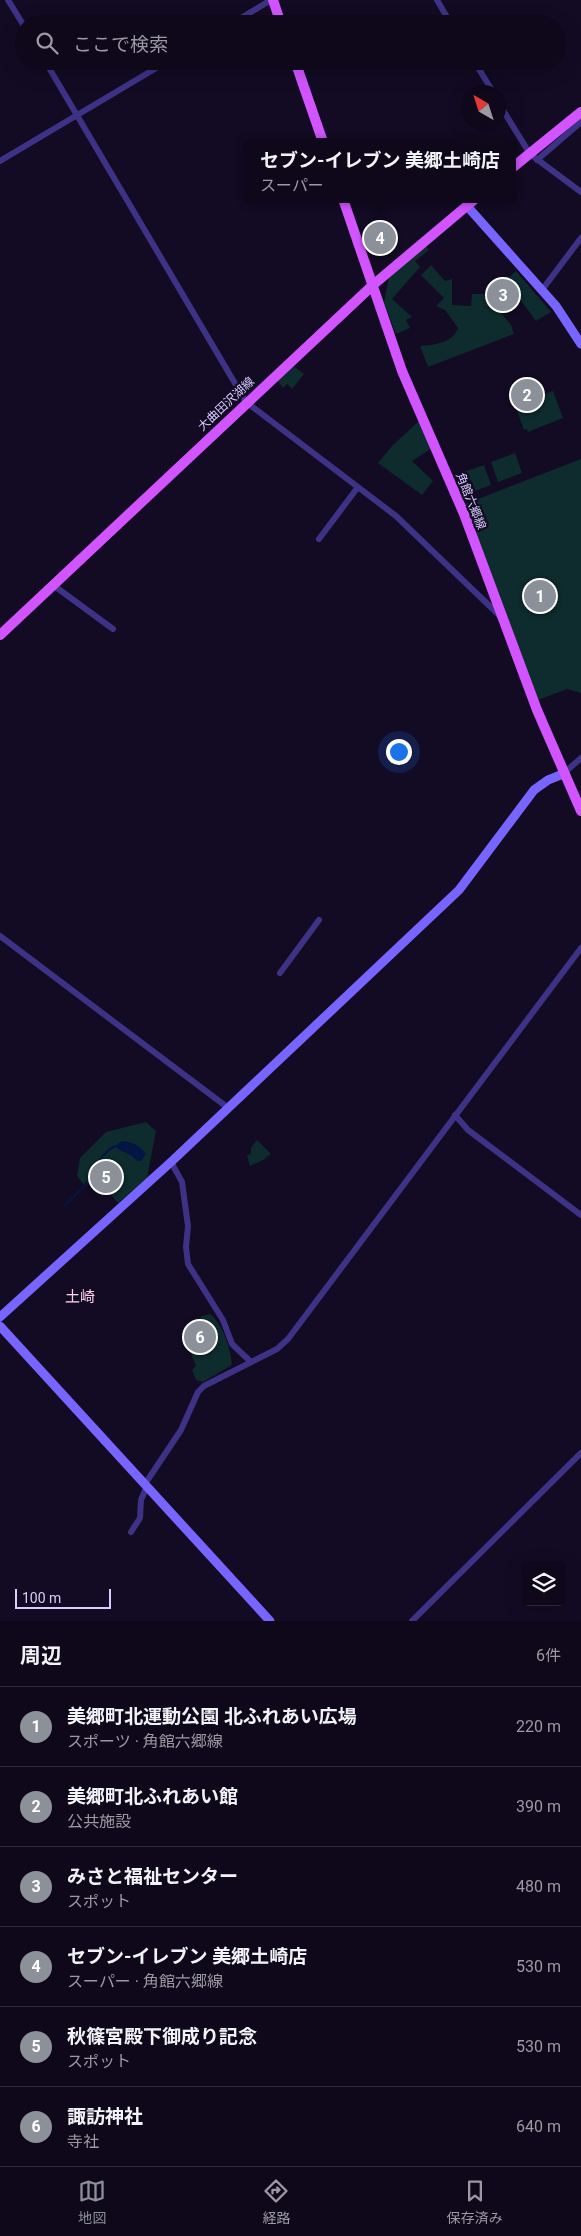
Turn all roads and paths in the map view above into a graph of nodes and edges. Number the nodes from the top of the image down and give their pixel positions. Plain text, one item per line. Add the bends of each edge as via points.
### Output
1 (8, 0) edge
2 (272, 0) edge
3 (437, 0) edge
4 (17, 15) edge
5 (246, 15) edge
6 (278, 15) edge
7 (446, 15) edge
8 (50, 70) edge
9 (153, 70) edge
10 (298, 70) edge
11 (479, 70) edge
12 (488, 85) edge
13 (581, 112) edge
14 (78, 115) junction
15 (506, 115) edge
16 (581, 122) edge
17 (322, 138) edge
18 (533, 157) junction
19 (0, 161) edge
20 (516, 166) edge
21 (581, 192) edge
22 (344, 203) edge
23 (471, 203) edge
24 (581, 238) edge
25 (373, 285) junction
26 (542, 290) junction
27 (581, 344) edge
28 (246, 402) junction
29 (358, 488) junction
30 (319, 539) dead end
31 (53, 585) junction
32 (503, 619) junction
33 (113, 629) dead end
34 (0, 634) edge
35 (581, 758) edge
36 (563, 774) junction
37 (581, 811) edge
38 (319, 920) dead end
39 (0, 936) edge
40 (581, 948) edge
41 (280, 973) dead end
42 (227, 1107) junction
43 (455, 1115) junction
44 (170, 1162) junction
45 (581, 1215) edge
46 (0, 1317) edge
47 (0, 1326) edge
48 (251, 1362) junction
49 (581, 1453) edge
50 (146, 1485) junction
51 (131, 1532) dead end
52 (270, 1621) edge
53 (412, 1621) edge

1 - 4 street
2 - 5 street
2 - 6 main road
3 - 7 street
8 - 14 street
9 - 14 street
10 - 17 main road
11 - 12 street
13 - 18 main road
14 - 19 street
14 - 28 street
15 - 18 street
16 - 18 street
18 - 20 main road
18 - 21 street
22 - 25 main road, 角館六郷線
23 - 25 main road, 大曲田沢湖線
23 - 26 street
24 - 26 street
25 - 28 main road, 大曲田沢湖線
25 - 32 main road, 角館六郷線 via 402,371 464,514
26 - 27 street
28 - 29 street
28 - 31 main road, 大曲田沢湖線
29 - 30 street
29 - 32 street via 396,516
31 - 33 street
31 - 34 main road, 大曲田沢湖線
32 - 36 main road, 角館六郷線
35 - 36 street
36 - 37 main road, 角館六郷線
36 - 42 street via 534,790 453,896
38 - 41 street
39 - 42 street
40 - 43 street
42 - 44 street
43 - 45 street via 468,1130
43 - 48 street via 288,1338 278,1350
44 - 46 street
44 - 48 street via 182,1182 188,1226 188,1264 223,1320 232,1344
47 - 50 street
48 - 50 street via 220,1376 198,1392 180,1430
49 - 53 street
50 - 51 street via 140,1518
50 - 52 street

